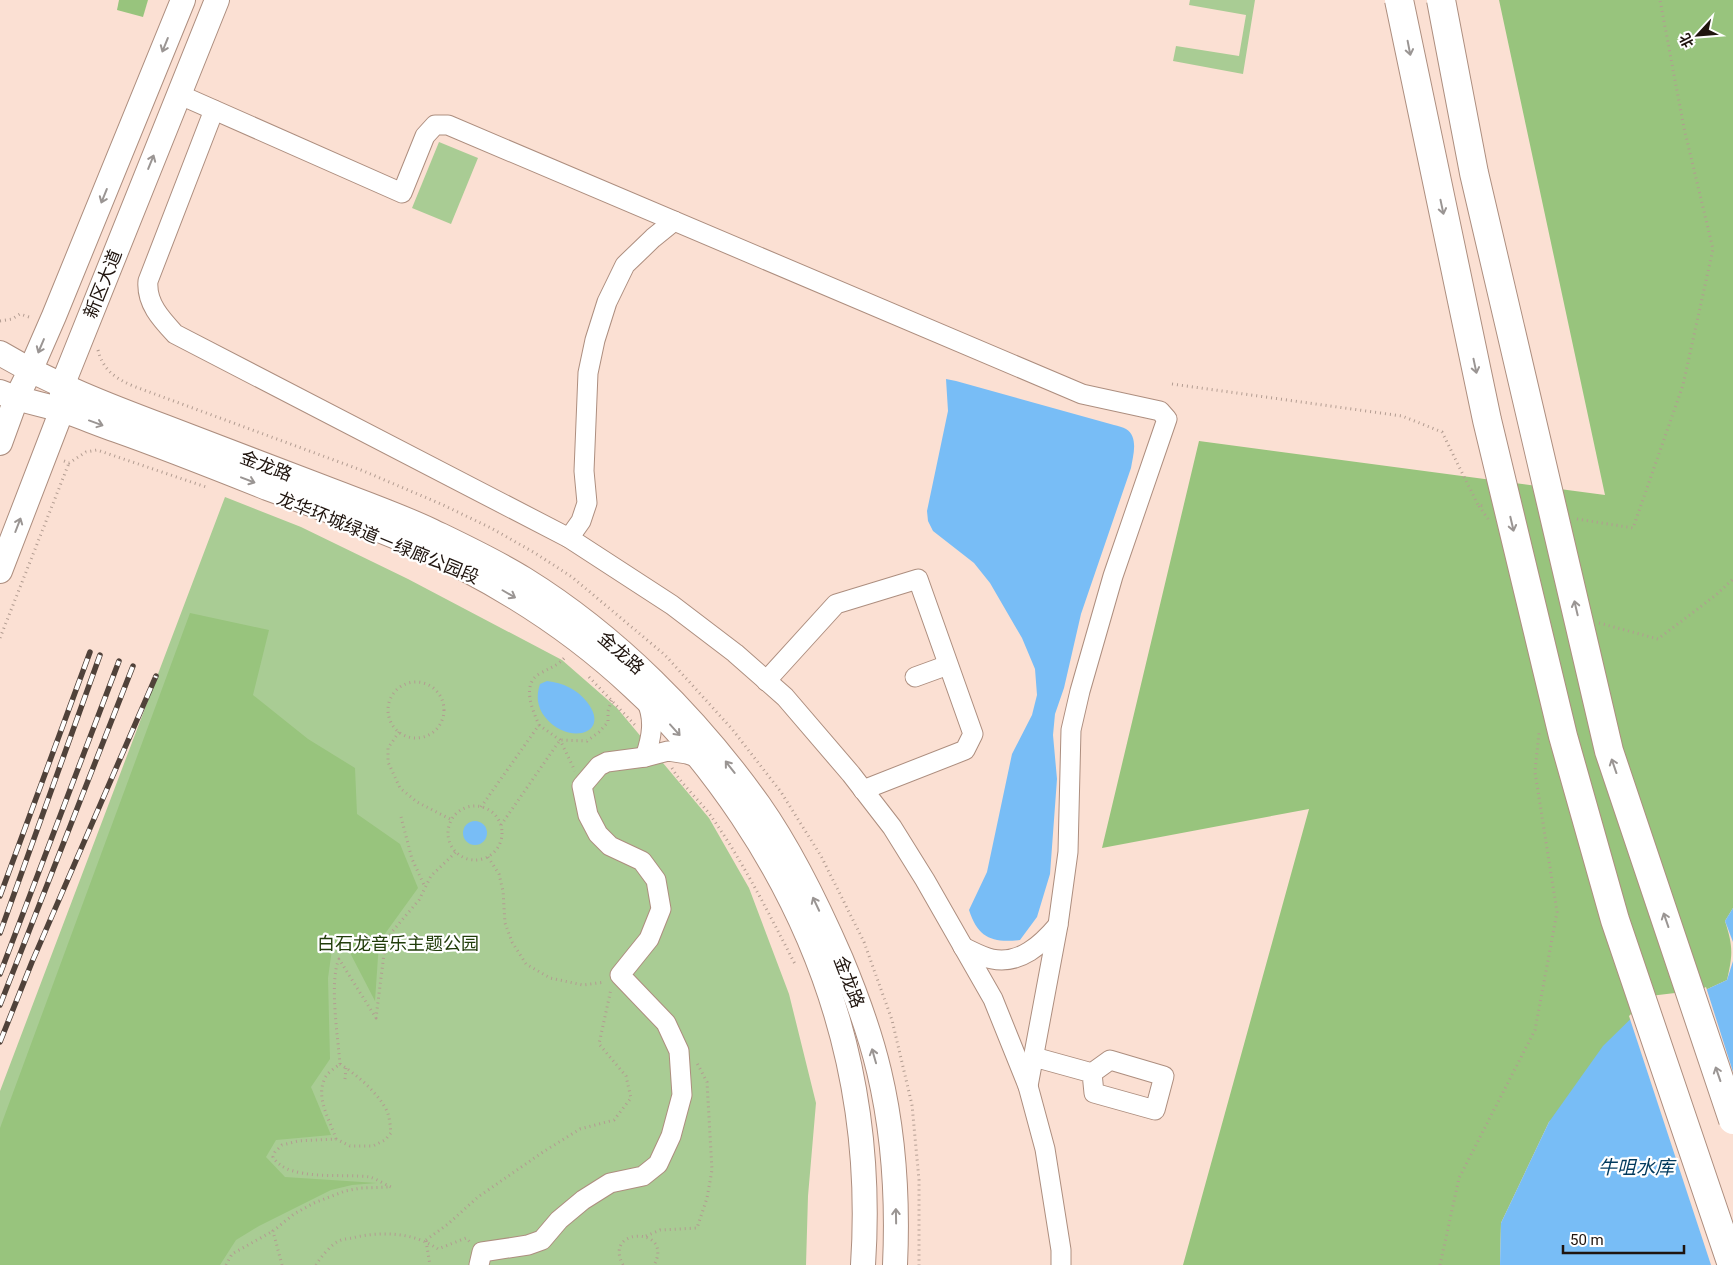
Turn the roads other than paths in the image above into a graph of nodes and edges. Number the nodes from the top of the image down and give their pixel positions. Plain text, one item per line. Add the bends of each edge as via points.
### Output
1 (183, 0) edge
2 (217, 0) edge
3 (1399, 0) edge
4 (1441, 0) edge
5 (178, 94) junction
6 (214, 110) junction
7 (674, 221) junction
8 (0, 353) edge
9 (30, 371) junction
10 (62, 386) junction
11 (8, 396) edge
12 (62, 410) junction
13 (0, 443) edge
14 (569, 538) junction
15 (0, 570) edge
16 (948, 665) junction
17 (915, 676) dead end
18 (766, 681) junction
19 (646, 700) junction
20 (646, 757) junction
21 (699, 758) junction
22 (863, 790) junction
23 (1058, 925) junction
24 (963, 947) junction
25 (1034, 1057) junction
26 (1092, 1073) dead end
27 (1028, 1086) junction
28 (1733, 1120) edge
29 (479, 1265) edge
30 (863, 1265) edge
31 (895, 1265) edge
32 (1061, 1265) edge
33 (1732, 1265) edge

1 -> 9 main road, 新区大道
2 - 5 main road, 新区大道
3 -> 33 highway, bridge via 1487,420 1562,736 1615,920
28 -> 4 highway, bridge via 1609,751 1474,173
5 - 6 lane
10 -> 5 main road, 新区大道
6 - 7 lane via 402,193 425,136 435,125 448,126
6 - 14 lane via 148,281 147,291 158,316 175,334
7 - 14 lane via 625,266 607,302 588,373 584,471 588,503
7 - 23 lane via 1082,394 1160,411 1167,419 1113,576 1071,730 1068,852
8 - 9 main road, 金龙路
9 - 10 main road, 金龙路
9 - 11 main road, 新区大道
10 - 12 main road, 新区大道
31 -> 10 main road, 金龙路 via 895,1181 888,1122 879,1070 850,980 811,894 765,814 688,717 619,649 526,580 481,554 385,511
11 - 12 main road, 金龙路
11 - 13 main road, 新区大道
15 -> 12 main road, 新区大道
12 -> 19 main road, 金龙路 via 374,528 445,559 518,600 561,629
14 - 18 lane via 672,605
16 - 17 lane
16 - 18 lane via 918,579 836,604
16 - 22 lane via 973,734 965,750
18 - 22 lane via 785,697
19 - 20 lane via 652,720
19 -> 21 main road, 金龙路
20 - 21 lane via 668,752
20 - 29 lane via 607,762 599,766 582,786 588,815 598,834 610,846 642,861 656,880 662,909 649,939 620,975 666,1023 679,1051 682,1095 670,1136 658,1164 644,1176 610,1182 583,1200 542,1240 482,1252
21 - 30 main road, 金龙路 via 755,836 781,880 804,924 824,974 841,1027 860,1125 864,1186
22 - 24 lane via 892,827
23 - 24 lane via 1028,953 1010,960 992,959
23 - 25 lane
24 - 27 lane via 993,998
25 - 26 lane
25 - 27 lane
27 - 32 lane via 1045,1149

